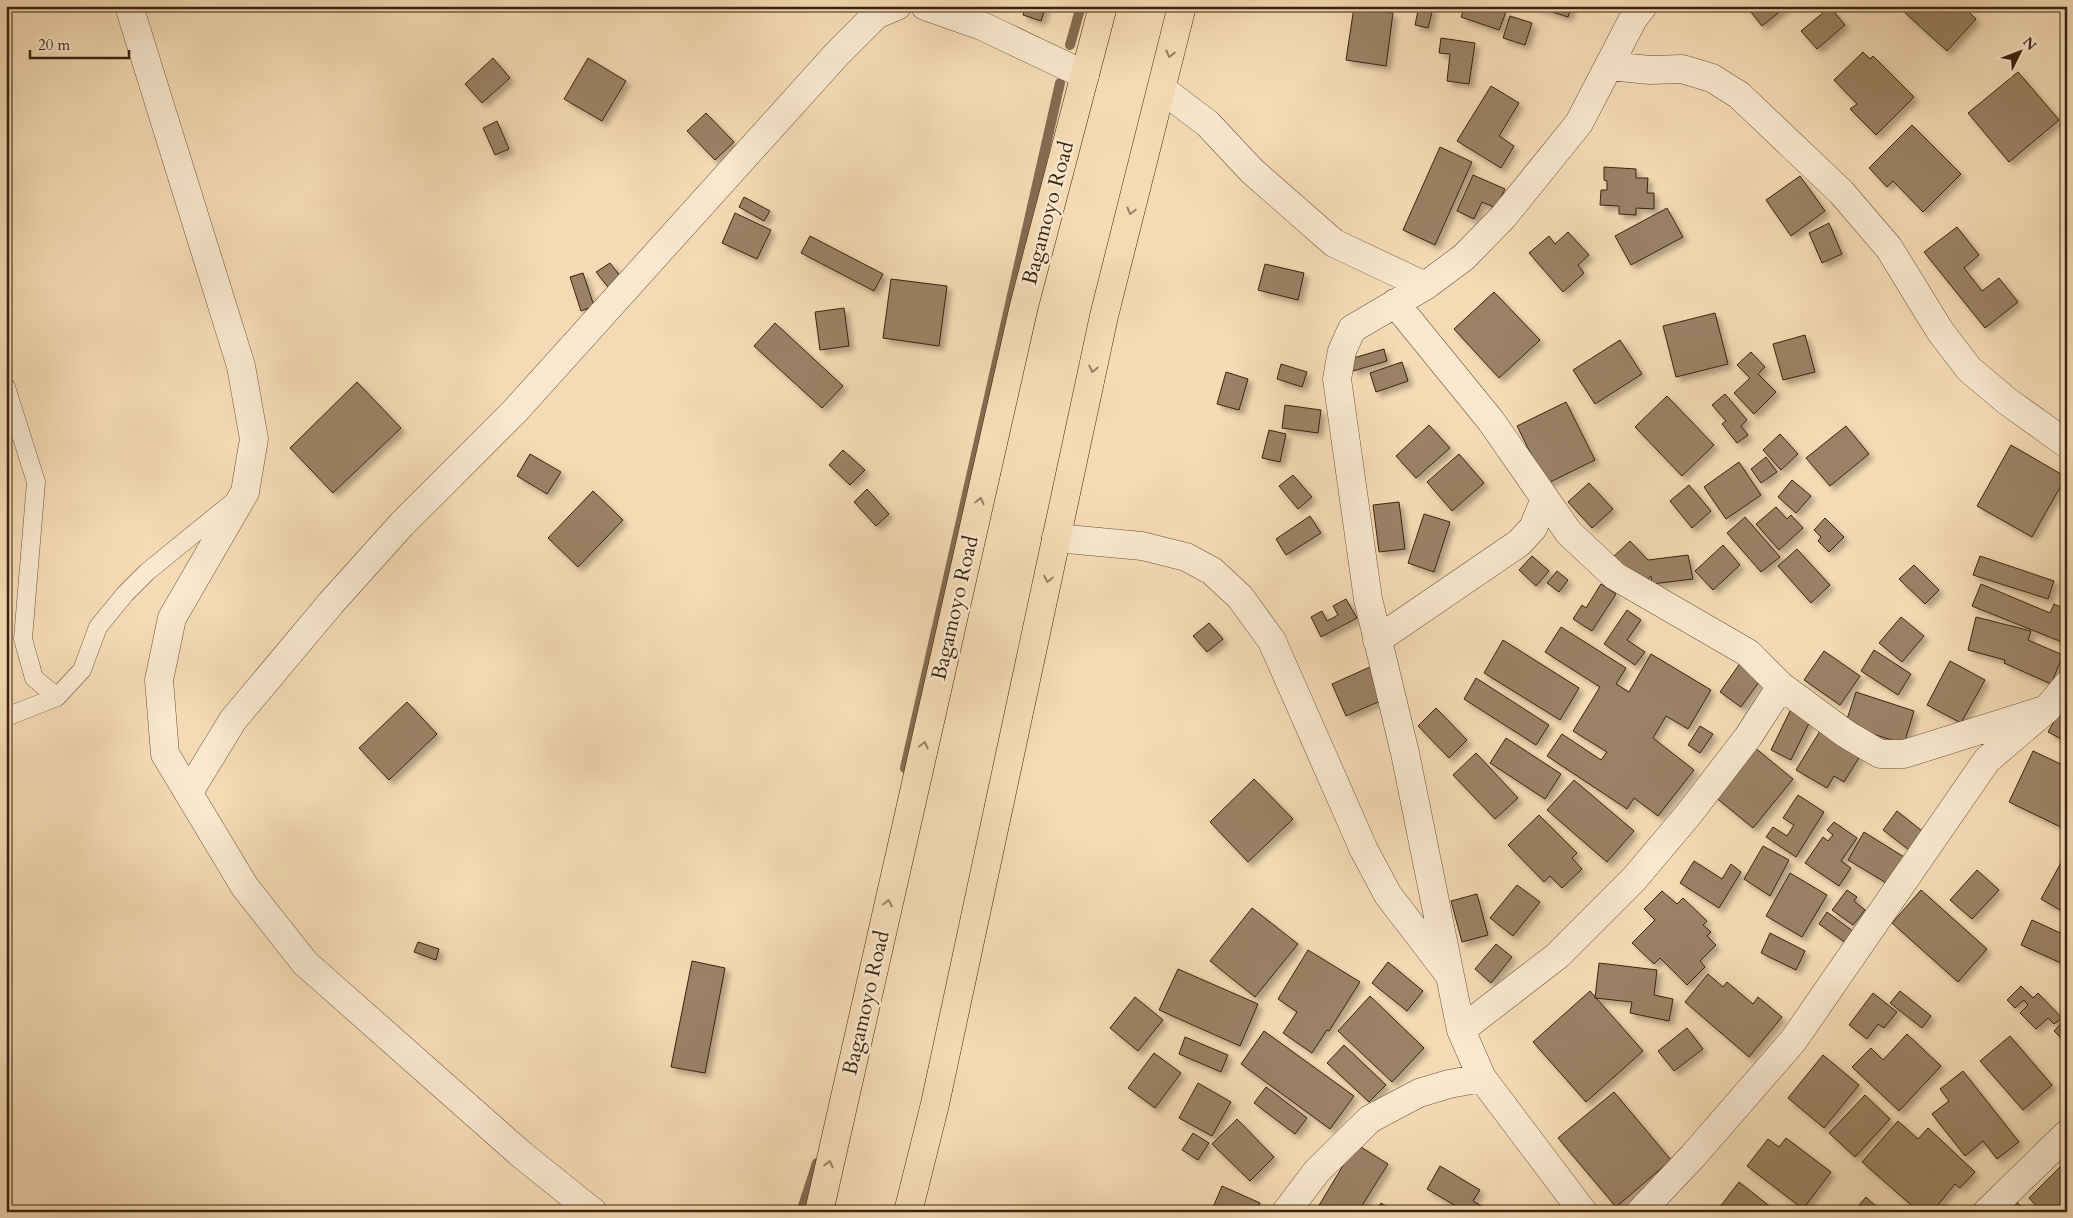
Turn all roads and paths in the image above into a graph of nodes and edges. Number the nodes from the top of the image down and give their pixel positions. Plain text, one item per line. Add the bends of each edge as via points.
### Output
1 (128, 6) edge
2 (897, 6) edge
3 (925, 6) edge
4 (1103, 6) edge
5 (1182, 6) edge
6 (1643, 6) edge
7 (1609, 66) junction
8 (1085, 75) junction
9 (1162, 89) junction
10 (1425, 286) junction
11 (1395, 303) junction
12 (6, 387) edge
13 (2067, 444) edge
14 (245, 492) junction
15 (1545, 499) junction
16 (1056, 538) junction
17 (1377, 640) junction
18 (2067, 685) edge
19 (1781, 686) junction
20 (57, 697) junction
21 (2046, 709) junction
22 (6, 717) edge
23 (189, 792) junction
24 (1450, 976) junction
25 (1461, 1030) junction
26 (1482, 1078) junction
27 (2067, 1134) edge
28 (593, 1212) edge
29 (818, 1212) edge
30 (908, 1212) edge
31 (1286, 1212) edge
32 (1583, 1212) edge
33 (1640, 1212) edge
34 (1987, 1212) edge

1 - 14 street via 241,366 254,439
2 - 23 street via 876,15 837,54 515,411 402,524 331,602 233,720
3 - 8 street via 982,26
4 - 8 highway, Bagamoyo Road
5 -> 9 highway
6 - 7 street
7 - 10 street via 1579,123 1504,216 1464,257
7 - 13 street via 1682,69 1712,78 1739,96 1841,192 1889,248 1940,331 1969,369
29 -> 8 highway, Bagamoyo Road via 1024,306
9 - 10 street via 1208,124 1252,171 1334,243
9 -> 16 highway via 1104,316
10 - 11 street
11 - 15 street via 1490,421
11 - 17 street via 1352,329 1342,351 1336,380 1368,599
12 - 20 lane via 36,482 23,639 34,678
14 - 20 lane via 147,572 125,594 98,627 82,670
14 - 23 street via 172,618 159,680 165,754
15 - 17 street via 1533,528 1518,543
15 - 19 street via 1569,533 1616,576 1748,654
16 - 24 street via 1142,546 1186,557 1212,571 1240,597 1272,641 1364,850 1388,895
16 -> 30 highway via 935,1104
17 - 24 street via 1406,753
18 - 21 street
19 - 21 street via 1846,734 1880,754 1904,754
19 - 25 street via 1748,737 1688,816 1634,879 1557,956
20 - 22 lane
21 - 33 street via 1987,760 1793,1041
23 - 28 street via 245,887 305,963 522,1155
24 - 25 street
25 - 26 street
26 - 31 street via 1418,1093 1370,1119 1317,1171
26 - 32 street
27 - 34 street

